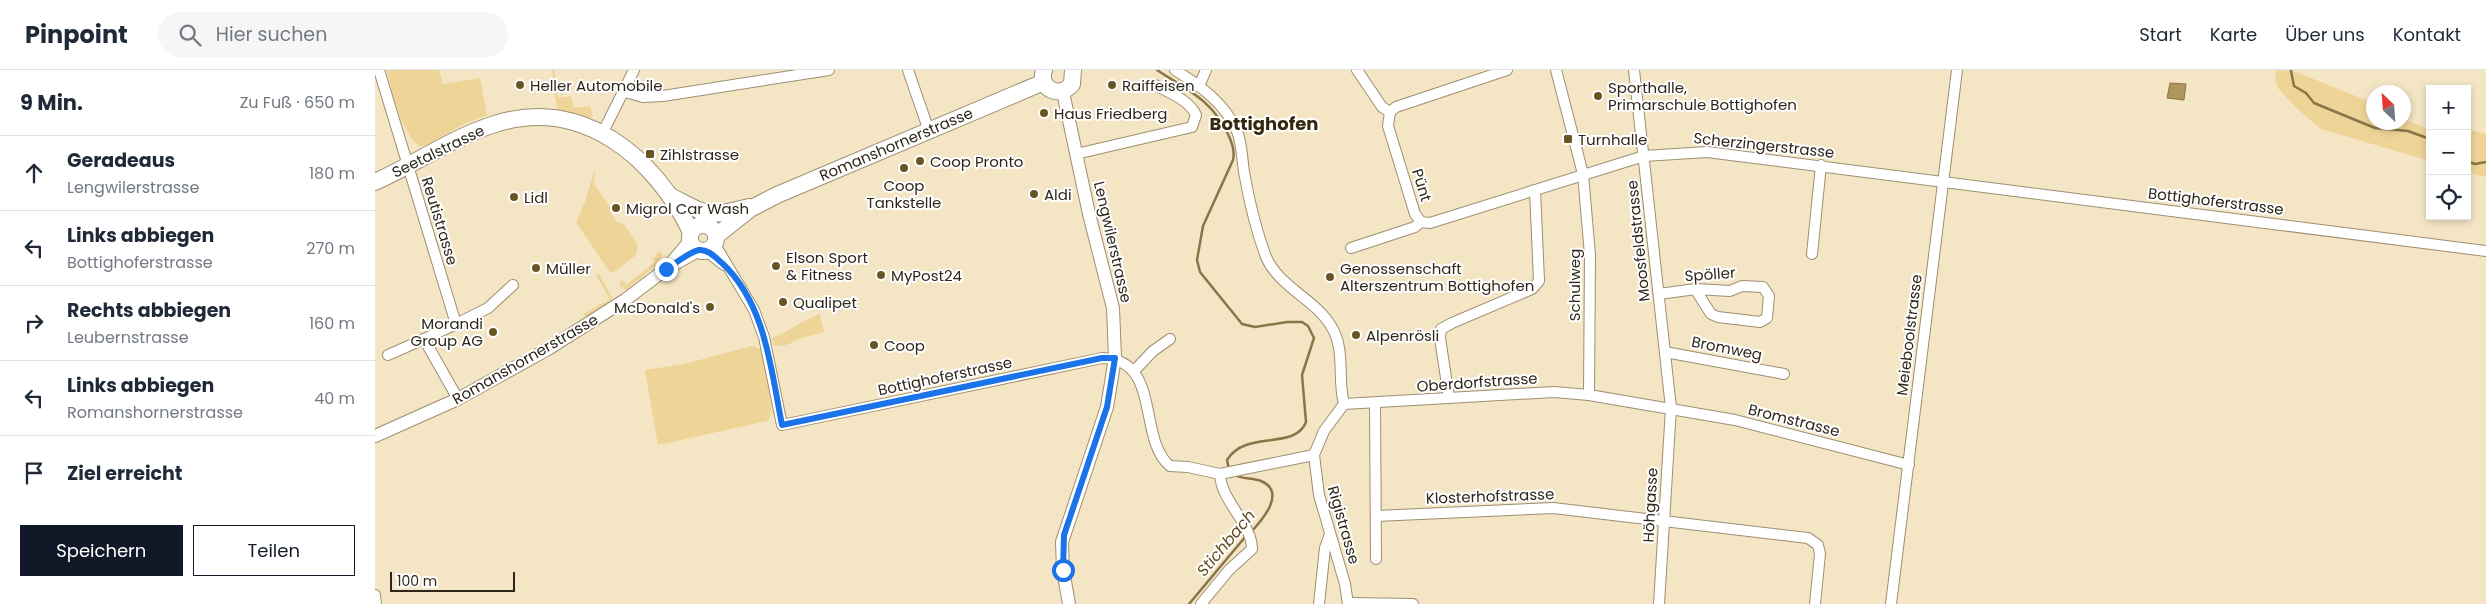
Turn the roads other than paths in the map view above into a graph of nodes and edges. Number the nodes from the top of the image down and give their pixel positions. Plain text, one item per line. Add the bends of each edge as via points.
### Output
1 (634, 70) edge
2 (829, 70) edge
3 (908, 70) edge
4 (1073, 70) edge
5 (1175, 70) edge
6 (1206, 70) edge
7 (1357, 70) edge
8 (1507, 70) edge
9 (1556, 70) edge
10 (1634, 70) edge
11 (1957, 70) edge
12 (378, 73) edge
13 (1044, 76) edge
14 (1155, 85) dead end
15 (1199, 86) junction
16 (625, 92) junction
17 (1063, 92) junction
18 (1389, 112) junction
19 (929, 130) junction
20 (603, 134) junction
21 (1076, 154) junction
22 (1644, 156) junction
23 (1821, 165) junction
24 (409, 167) junction
25 (1583, 174) junction
26 (1943, 181) junction
27 (375, 182) edge
28 (1535, 190) junction
29 (675, 202) junction
30 (753, 207) junction
31 (1421, 222) junction
32 (703, 238) junction
33 (1351, 248) dead end
34 (2486, 251) edge
35 (1812, 254) dead end
36 (513, 285) dead end
37 (1695, 289) junction
38 (1659, 294) junction
39 (456, 324) junction
40 (424, 339) junction
41 (1170, 340) dead end
42 (1665, 352) junction
43 (389, 355) dead end
44 (1115, 358) junction
45 (1134, 371) junction
46 (1784, 374) dead end
47 (1589, 395) junction
48 (1449, 398) junction
49 (458, 399) junction
50 (1375, 403) junction
51 (1344, 404) junction
52 (1671, 408) junction
53 (375, 436) edge
54 (1314, 454) junction
55 (1909, 465) junction
56 (1223, 473) junction
57 (1376, 516) junction
58 (1665, 521) junction
59 (1329, 534) junction
60 (1376, 559) dead end
61 (375, 595) edge
62 (376, 604) edge
63 (1069, 604) edge
64 (1201, 604) edge
65 (1319, 604) edge
66 (1348, 604) edge
67 (1413, 604) edge
68 (1659, 604) edge
69 (1815, 604) edge
70 (1891, 604) edge

1 - 16 street
2 - 16 street via 663,96 643,97
3 - 19 street
4 - 17 main road via 1072,84
5 - 15 street
6 - 15 street
7 - 18 street via 1381,106
8 - 18 street
9 - 25 street, Schulweg
10 - 22 street, Moosfeldstrasse
11 - 26 street, Meieboolstrasse
12 - 24 street, Reutistrasse
13 - 17 main road via 1052,91
13 - 19 main road, Romanshornerstrasse
14 - 21 street via 1192,108 1197,116 1189,130
15 - 51 street via 1225,111 1236,129 1249,199 1270,264 1321,313 1335,334
16 - 20 street
17 - 21 street, Lengwilerstrasse
18 - 31 street, Pünt via 1388,126 1415,214
19 - 30 main road, Romanshornerstrasse
20 - 24 main road, Seetalstrasse via 568,122 525,119 504,122 465,136
20 - 29 main road, Seetalstrasse via 638,158
21 - 44 street, Lengwilerstrasse via 1113,308
22 - 23 street, Scherzingerstrasse via 1707,152
22 - 25 street, Scherzingerstrasse
22 - 38 street, Moosfeldstrasse
23 - 26 street, Scherzingerstrasse
23 - 35 street
24 - 27 main road, Seetalstrasse
24 - 39 street, Reutistrasse
25 - 28 street, Pünt
25 - 47 street, Schulweg via 1590,255
26 - 34 street, Bottighoferstrasse
26 - 55 street, Meieboolstrasse
28 - 31 street, Pünt via 1430,223
28 - 48 street via 1539,281 1532,289 1441,329
29 - 30 main road via 713,215
29 - 32 main road, Seetalstrasse
30 - 32 main road, Romanshornerstrasse
31 - 33 street via 1415,227
32 - 44 street, Bottighoferstrasse via 732,273 754,310 764,338 782,425 1102,358
32 - 49 street, Romanshornerstrasse via 625,300 548,349
36 - 39 street via 488,308
37 - 37 street, Spöller via 1763,287 1769,296 1769,314 1760,322 1713,315
37 - 38 street, Spöller
38 - 42 street, Moosfeldstrasse
39 - 40 street
40 - 43 street
40 - 49 street
41 - 45 street via 1153,351
42 - 46 street, Bromweg
42 - 52 street, Moosfeldstrasse
44 - 45 street
44 - 63 street, Lengwilerstrasse via 1107,407 1062,542
45 - 56 street via 1163,459 1174,468
47 - 48 street, Oberdorfstrasse via 1554,392
47 - 52 street, Oberdorfstrasse
48 - 50 street, Oberdorfstrasse
49 - 53 street, Romanshornerstrasse
50 - 51 street, Oberdorfstrasse
50 - 57 street
51 - 54 street
52 - 55 street, Bromstrasse via 1743,422
52 - 58 street, Höhgasse
54 - 56 street
54 - 59 street, Rigistrasse via 1319,496
55 - 70 street, Meieboolstrasse
56 - 64 street via 1223,490 1252,545 1250,553 1229,570
57 - 58 street, Klosterhofstrasse via 1553,508
57 - 60 street
58 - 68 street, Höhgasse
58 - 69 street, Klosterhofstrasse via 1811,540 1818,545 1820,554
59 - 65 street
59 - 66 street, Rigistrasse
61 - 62 street
66 - 67 street

